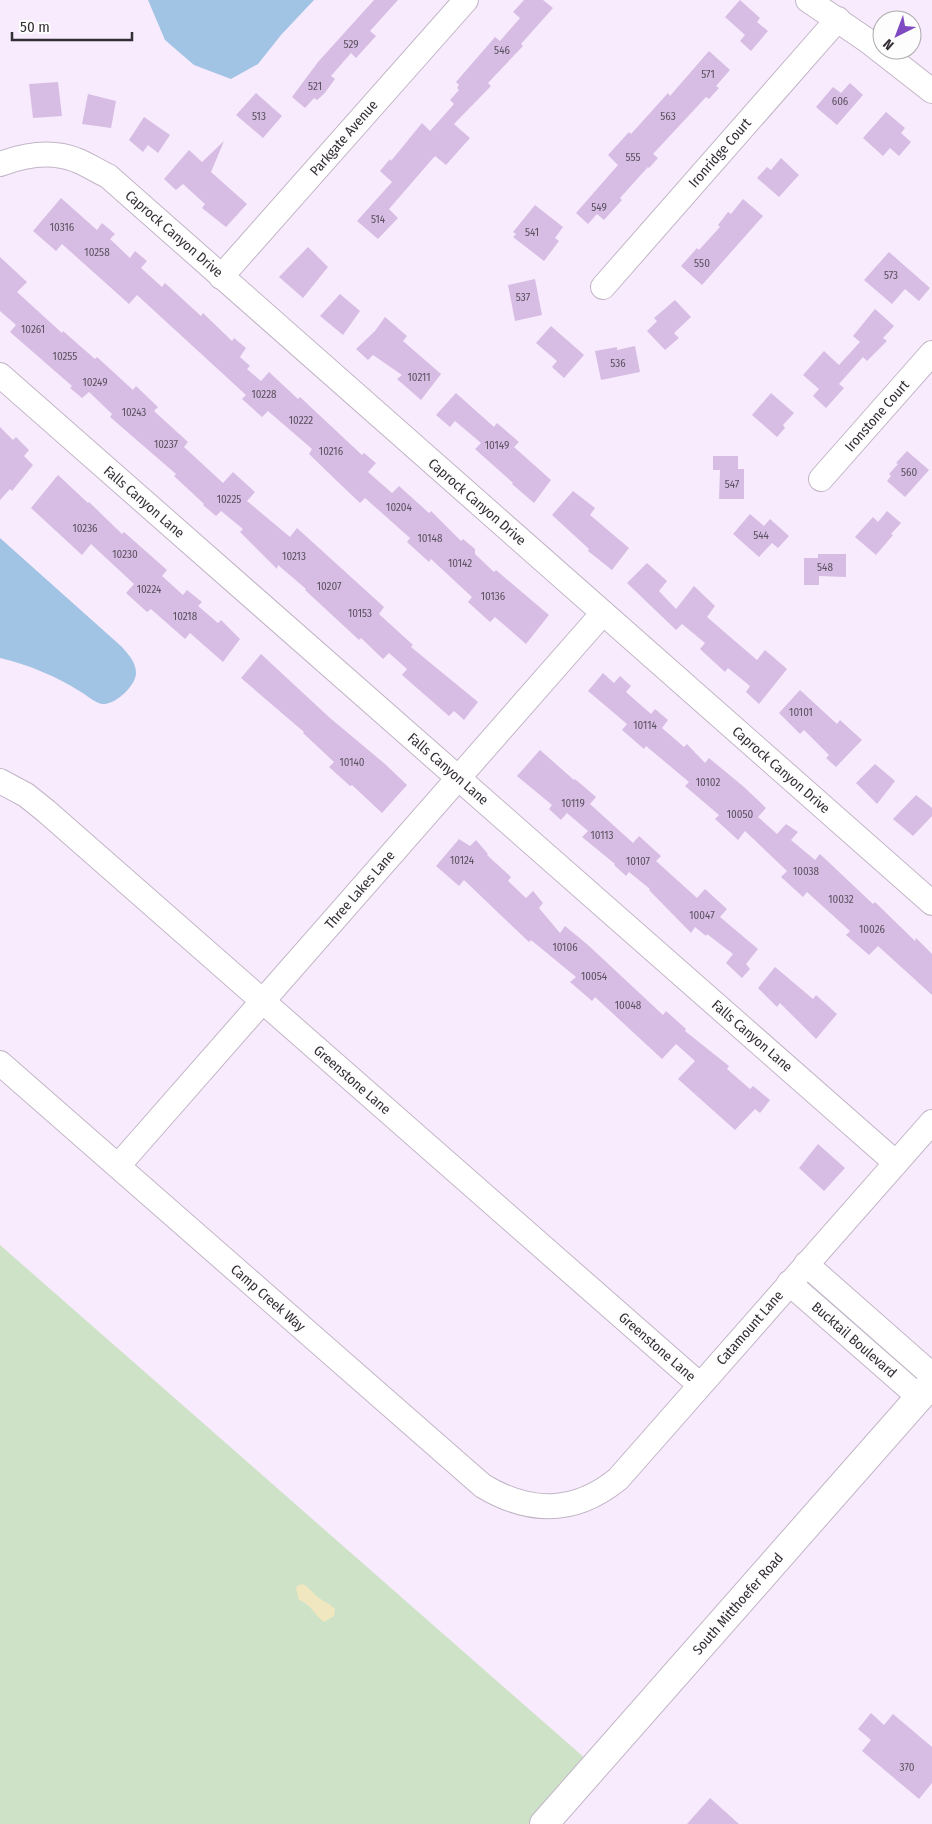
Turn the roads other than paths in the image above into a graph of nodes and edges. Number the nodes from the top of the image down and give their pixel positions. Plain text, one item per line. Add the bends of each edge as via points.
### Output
1 (466, 0) edge
2 (808, 0) edge
3 (838, 19) junction
4 (932, 91) edge
5 (0, 164) edge
6 (222, 277) junction
7 (602, 287) dead end
8 (932, 353) edge
9 (0, 375) edge
10 (822, 479) dead end
11 (603, 613) junction
12 (458, 778) junction
13 (0, 781) edge
14 (932, 903) edge
15 (263, 1001) junction
16 (0, 1063) edge
17 (932, 1122) edge
18 (896, 1163) junction
19 (118, 1166) junction
20 (806, 1264) junction
21 (790, 1283) junction
22 (700, 1385) junction
23 (928, 1385) edge
24 (551, 1507) joint
25 (544, 1824) edge

1 - 6 street, Parkgate Avenue
2 - 3 street
3 - 4 street
3 - 7 street, Ironridge Court
5 - 6 street, Caprock Canyon Drive via 18,157 43,154 75,160 108,176
6 - 11 street, Caprock Canyon Drive
8 - 10 street, Ironstone Court
9 - 12 street, Falls Canyon Lane
11 - 12 street, Three Lakes Lane
11 - 14 street, Caprock Canyon Drive
12 - 15 street, Three Lakes Lane
12 - 18 street, Falls Canyon Lane
13 - 15 street, Greenstone Lane via 46,811
15 - 19 street, Three Lakes Lane
15 - 22 street, Greenstone Lane
16 - 19 street, Camp Creek Way
17 - 18 street, Catamount Lane
18 - 20 street, Catamount Lane
19 - 24 street, Camp Creek Way via 483,1486 514,1502
20 - 21 street, Catamount Lane
20 - 23 street, Bucktail Boulevard
21 - 22 street, Catamount Lane
21 - 23 street, Bucktail Boulevard
22 - 24 street, Catamount Lane via 618,1479 590,1498
23 - 25 main road, South Mitthoefer Road

